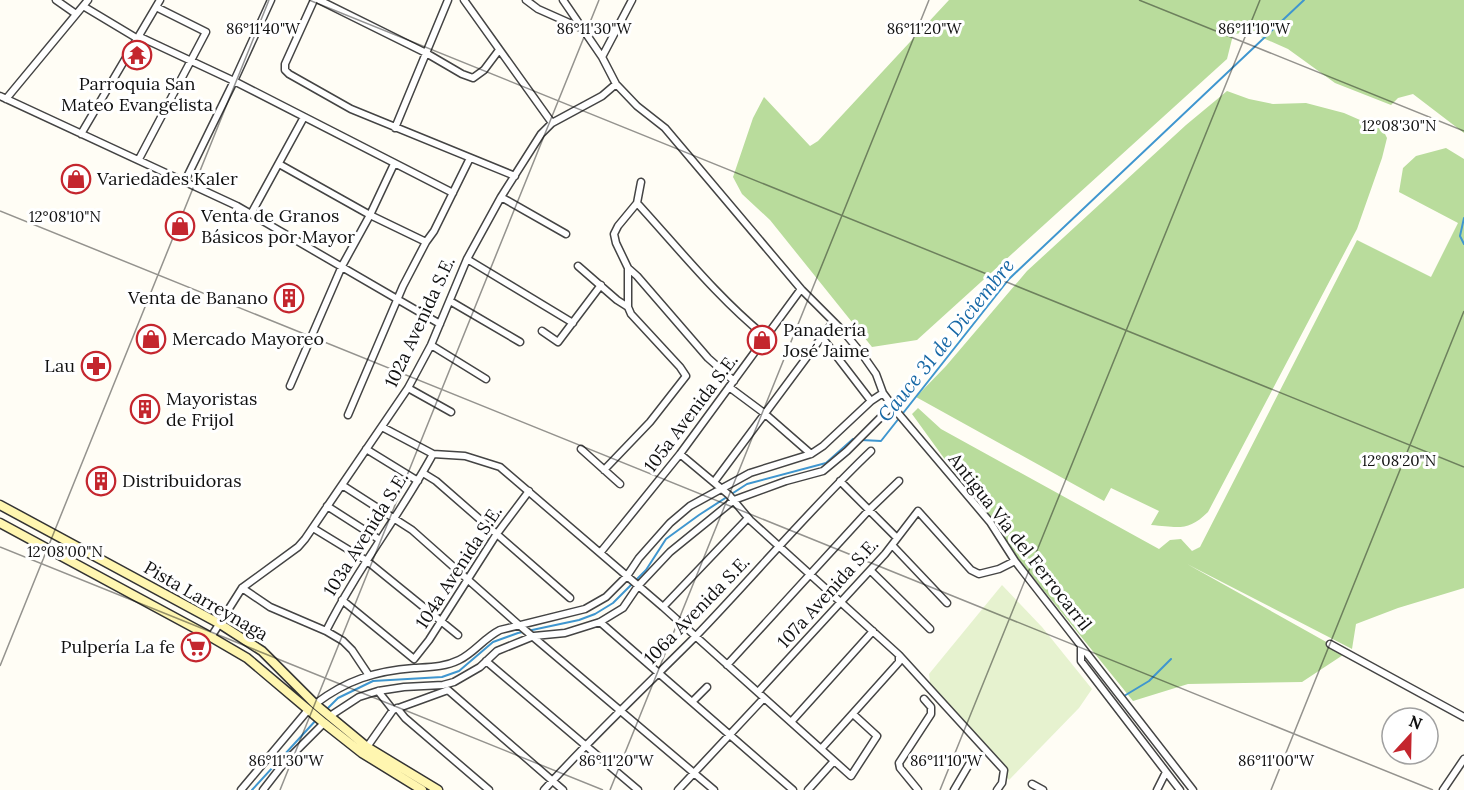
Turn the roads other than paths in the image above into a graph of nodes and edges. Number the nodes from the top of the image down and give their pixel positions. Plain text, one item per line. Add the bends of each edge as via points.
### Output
1 (56, 0) edge
2 (160, 0) edge
3 (271, 0) edge
4 (314, 0) edge
5 (320, 0) edge
6 (448, 0) edge
7 (464, 0) edge
8 (526, 0) edge
9 (563, 0) edge
10 (632, 0) edge
11 (86, 3) edge
12 (156, 7) junction
13 (76, 14) junction
14 (583, 29) junction
15 (139, 38) junction
16 (499, 50) junction
17 (426, 53) junction
18 (602, 57) junction
19 (191, 62) junction
20 (234, 81) junction
21 (616, 84) junction
22 (3, 98) edge
23 (304, 117) junction
24 (552, 123) junction
25 (395, 128) junction
26 (81, 134) junction
27 (470, 158) junction
28 (139, 159) junction
29 (279, 164) junction
30 (394, 164) junction
31 (515, 176) junction
32 (185, 181) junction
33 (641, 183) dead end
34 (453, 193) junction
35 (501, 197) junction
36 (637, 203) junction
37 (251, 214) junction
38 (370, 215) junction
39 (566, 234) dead end
40 (426, 242) junction
41 (467, 259) junction
42 (342, 266) junction
43 (578, 266) dead end
44 (628, 268) junction
45 (601, 285) junction
46 (801, 289) junction
47 (398, 301) junction
48 (450, 301) junction
49 (628, 307) junction
50 (573, 322) junction
51 (833, 322) junction
52 (440, 324) junction
53 (542, 331) dead end
54 (822, 336) junction
55 (766, 337) junction
56 (520, 342) dead end
57 (430, 345) junction
58 (486, 379) dead end
59 (731, 384) junction
60 (290, 386) dead end
61 (408, 388) junction
62 (884, 394) junction
63 (871, 401) junction
64 (891, 404) junction
65 (451, 412) dead end
66 (764, 413) junction
67 (348, 415) dead end
68 (382, 427) junction
69 (366, 449) junction
70 (581, 449) dead end
71 (871, 451) dead end
72 (432, 454) junction
73 (680, 454) junction
74 (811, 454) junction
75 (604, 470) junction
76 (423, 473) junction
77 (418, 481) junction
78 (840, 481) junction
79 (899, 481) dead end
80 (714, 482) junction
81 (620, 484) dead end
82 (342, 485) junction
83 (721, 488) junction
84 (529, 491) junction
85 (734, 500) junction
86 (0, 505) edge
87 (327, 506) junction
88 (869, 510) junction
89 (748, 518) junction
90 (394, 519) junction
91 (0, 523) edge
92 (313, 528) junction
93 (496, 535) junction
94 (897, 538) junction
95 (380, 540) junction
96 (892, 545) junction
97 (778, 546) junction
98 (600, 553) junction
99 (367, 561) junction
100 (1015, 561) junction
101 (871, 571) junction
102 (810, 574) junction
103 (628, 577) junction
104 (468, 579) junction
105 (637, 585) junction
106 (242, 588) junction
107 (570, 598) dead end
108 (342, 600) junction
109 (842, 602) junction
110 (947, 603) dead end
111 (663, 607) junction
112 (441, 621) junction
113 (600, 622) junction
114 (220, 624) junction
115 (930, 629) dead end
116 (527, 630) junction
117 (326, 631) junction
118 (873, 632) junction
119 (458, 635) dead end
120 (695, 636) junction
121 (211, 637) junction
122 (1330, 644) dead end
123 (1081, 645) junction
124 (899, 659) junction
125 (486, 662) junction
126 (727, 665) junction
127 (658, 672) junction
128 (368, 674) junction
129 (454, 682) junction
130 (707, 687) dead end
131 (448, 690) junction
132 (378, 691) junction
133 (758, 692) junction
134 (764, 698) junction
135 (924, 699) dead end
136 (692, 702) junction
137 (312, 708) junction
138 (395, 709) junction
139 (620, 710) junction
140 (853, 714) junction
141 (1464, 717) edge
142 (326, 719) junction
143 (791, 722) junction
144 (730, 735) junction
145 (585, 746) junction
146 (367, 747) junction
147 (821, 748) junction
148 (1464, 759) edge
149 (834, 761) junction
150 (971, 761) dead end
151 (693, 772) junction
152 (1166, 772) junction
153 (552, 781) junction
154 (1032, 784) dead end
155 (241, 790) edge
156 (263, 790) edge
157 (422, 790) edge
158 (438, 790) edge
159 (489, 790) edge
160 (544, 790) edge
161 (563, 790) edge
162 (638, 790) edge
163 (678, 790) edge
164 (714, 790) edge
165 (793, 790) edge
166 (808, 790) edge
167 (918, 790) edge
168 (954, 790) edge
169 (997, 790) edge
170 (1042, 790) edge
171 (1157, 790) edge
172 (1180, 790) edge
173 (1193, 790) edge
174 (1443, 790) edge

1 - 13 street
2 - 12 street
3 - 20 street
4 - 25 street via 285,70
5 - 17 street
6 - 17 street
7 - 16 street
8 - 14 street
9 - 14 street
10 - 18 street
11 - 13 street
11 - 15 street
12 - 15 street
12 - 19 street via 206,32
13 - 22 street
14 - 18 street
15 - 19 street
15 - 26 street
16 - 17 street via 473,78
16 - 24 street
17 - 25 street
18 - 21 street
19 - 20 street
19 - 28 street
20 - 23 street
20 - 32 street
21 - 24 street, 102a Avenida S.E.
21 - 46 street, Antigua Vía del Ferrocarril via 664,128
22 - 26 street
23 - 29 street
23 - 30 street
24 - 31 street, 102a Avenida S.E.
25 - 27 street
26 - 28 street
27 - 31 street
27 - 34 street
28 - 32 street
29 - 37 street
29 - 38 street
30 - 34 street
30 - 38 street
31 - 35 street, 102a Avenida S.E.
32 - 37 street
33 - 36 street
34 - 40 street
35 - 39 street
35 - 41 street, 102a Avenida S.E.
36 - 44 street via 614,234
36 - 55 street via 691,266
37 - 42 street
38 - 40 street
38 - 42 street
40 - 47 street
41 - 48 street, 102a Avenida S.E.
41 - 50 street
42 - 47 street
42 - 60 street
43 - 45 street
44 - 49 street
44 - 59 street
45 - 49 street
45 - 50 street
46 - 51 street, Antigua Vía del Ferrocarril
46 - 55 street, 105a Avenida S.E.
47 - 52 street
47 - 67 street
48 - 52 street, 102a Avenida S.E.
48 - 56 street
49 - 75 street via 686,376 650,422
50 - 53 street via 558,342
51 - 54 street
51 - 62 street, Antigua Vía del Ferrocarril via 862,354
52 - 57 street, 102a Avenida S.E.
54 - 63 street
54 - 66 street
55 - 59 street, 105a Avenida S.E.
57 - 58 street
57 - 61 street, 102a Avenida S.E.
59 - 66 street
59 - 73 street, 105a Avenida S.E.
61 - 65 street
61 - 68 street, 102a Avenida S.E.
62 - 63 street
62 - 64 street, Antigua Vía del Ferrocarril
63 - 74 street
64 - 85 street via 859,440 823,471
64 - 100 street, Antigua Vía del Ferrocarril via 990,522
66 - 74 street
66 - 80 street
68 - 69 street, 102a Avenida S.E.
68 - 72 street
69 - 77 street
69 - 82 street, 102a Avenida S.E.
70 - 75 street
71 - 78 street, 106a Avenida S.E.
72 - 76 street, 103a Avenida S.E.
72 - 84 street via 465,456 501,467
73 - 80 street
73 - 98 street, 105a Avenida S.E.
74 - 83 street via 750,473
75 - 81 street
76 - 77 street, 103a Avenida S.E.
76 - 93 street
77 - 90 street, 103a Avenida S.E.
78 - 88 street
78 - 97 street, 106a Avenida S.E.
79 - 88 street
80 - 83 street
82 - 87 street, 102a Avenida S.E.
82 - 90 street
83 - 85 street
83 - 103 street via 670,523
84 - 93 street, 104a Avenida S.E.
84 - 98 street
85 - 89 street
85 - 105 street via 670,552
86 - 114 main road, Pista Larreynaga
87 - 92 street, 102a Avenida S.E.
87 - 95 street
88 - 94 street
88 - 102 street
89 - 97 street
89 - 111 street
90 - 95 street, 103a Avenida S.E.
90 - 104 street
91 - 121 main road, Pista Larreynaga
92 - 99 street
92 - 106 street, 102a Avenida S.E. via 298,547
93 - 104 street, 104a Avenida S.E.
93 - 107 street
94 - 96 street, 107a Avenida S.E.
94 - 100 street, 107a Avenida S.E. via 918,511 971,570 979,574
95 - 99 street, 103a Avenida S.E.
96 - 101 street, 107a Avenida S.E.
96 - 110 street
97 - 102 street
97 - 120 street, 106a Avenida S.E.
98 - 103 street
99 - 108 street, 103a Avenida S.E.
99 - 112 street
100 - 123 street, Antigua Vía del Ferrocarril
101 - 109 street, 107a Avenida S.E.
101 - 115 street
102 - 109 street
102 - 126 street
103 - 105 street
103 - 116 street via 585,609
104 - 112 street, 104a Avenida S.E.
104 - 116 street
105 - 111 street
105 - 113 street via 623,608
106 - 114 street, 102a Avenida S.E.
106 - 117 street via 270,607
108 - 112 street, 104a Avenida S.E. via 414,659
108 - 117 street, 103a Avenida S.E.
109 - 118 street
109 - 133 street, 107a Avenida S.E.
111 - 120 street
112 - 119 street
113 - 116 street via 565,633
113 - 127 street
114 - 121 street, 102a Avenida S.E.
114 - 137 main road, Pista Larreynaga via 262,651
116 - 125 street
116 - 128 street via 500,630 461,660 438,667
116 - 139 street
117 - 128 street via 352,650
118 - 124 street
118 - 143 street
120 - 126 street
120 - 127 street, 106a Avenida S.E.
121 - 137 main road, Pista Larreynaga via 247,658
122 - 141 street
123 - 152 street via 1081,661
123 - 173 street, Antigua Vía del Ferrocarril
124 - 140 street
124 - 169 street via 1004,770
125 - 129 street
125 - 145 street
126 - 133 street
127 - 136 street
127 - 139 street, 106a Avenida S.E.
128 - 137 street via 332,691
129 - 131 street
129 - 132 street
130 - 136 street
131 - 138 street
131 - 153 street
132 - 138 street
132 - 142 street via 358,698
133 - 134 street
134 - 143 street
134 - 144 street
135 - 167 street via 931,714 899,763
136 - 144 street
137 - 142 main road, Pista Larreynaga
137 - 155 street
138 - 146 street
138 - 159 street
139 - 145 street, 106a Avenida S.E.
139 - 151 street
140 - 147 street
140 - 149 street via 878,736 851,776
142 - 146 main road, Pista Larreynaga
142 - 156 street
142 - 157 main road, Pista Larreynaga via 362,753
143 - 147 street
144 - 151 street
144 - 165 street
145 - 153 street, 106a Avenida S.E.
145 - 162 street
146 - 158 main road, Pista Larreynaga
147 - 149 street
148 - 174 street
149 - 166 street
150 - 168 street
151 - 163 street
151 - 164 street
152 - 171 street
152 - 172 street
153 - 160 street, 106a Avenida S.E.
153 - 161 street
154 - 170 street

